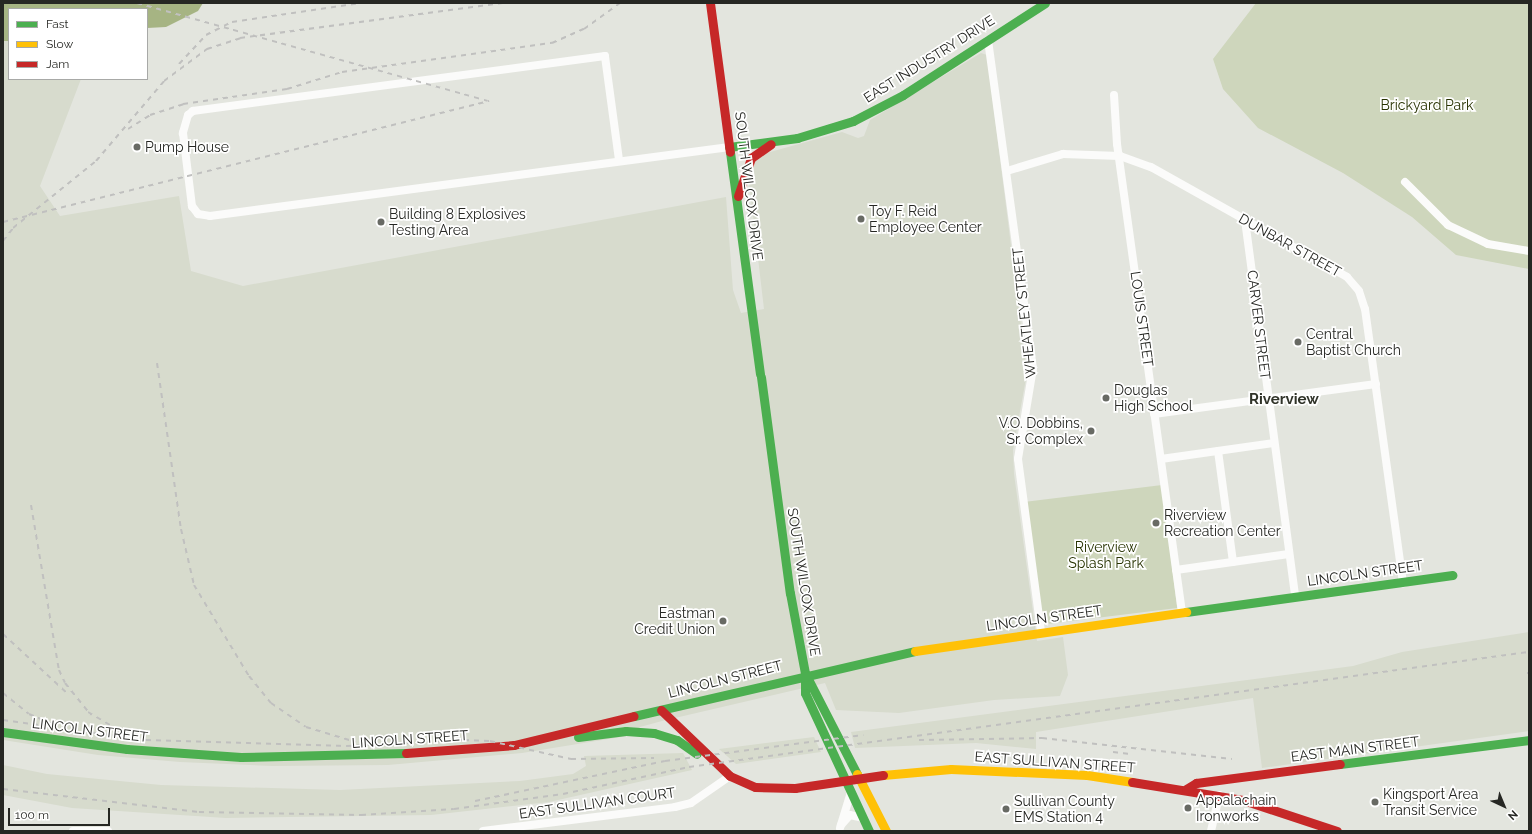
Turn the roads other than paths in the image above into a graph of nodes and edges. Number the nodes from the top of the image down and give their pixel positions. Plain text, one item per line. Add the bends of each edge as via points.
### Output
1 (710, 3) edge
2 (1045, 3) edge
3 (988, 40) junction
4 (1114, 95) dead end
5 (776, 141) junction
6 (729, 147) junction
7 (1120, 156) junction
8 (619, 160) junction
9 (1007, 171) junction
10 (1405, 182) dead end
11 (736, 200) junction
12 (1245, 220) junction
13 (1529, 251) edge
14 (1376, 384) junction
15 (1268, 398) junction
16 (1154, 414) junction
17 (1274, 443) junction
18 (1218, 451) junction
19 (1161, 459) junction
20 (1289, 554) junction
21 (1233, 562) junction
22 (1176, 570) junction
23 (1452, 576) dead end
24 (1403, 583) junction
25 (1295, 597) junction
26 (1182, 613) junction
27 (1041, 632) junction
28 (805, 673) junction
29 (660, 710) junction
30 (3, 732) edge
31 (562, 736) junction
32 (1529, 740) edge
33 (730, 776) junction
34 (861, 777) junction
35 (844, 778) junction
36 (1186, 789) junction
37 (851, 793) junction
38 (1219, 795) junction
39 (863, 818) junction
40 (839, 829) edge
41 (74, 830) edge
42 (108, 831) edge
43 (483, 831) edge
44 (502, 831) edge
45 (870, 831) edge
46 (886, 831) edge
47 (1211, 831) edge
48 (1337, 831) edge

1 - 6 main road, SOUTH WILCOX DRIVE
2 - 3 main road, EAST INDUSTRY DRIVE
3 - 5 main road, EAST INDUSTRY DRIVE via 903,95 862,116 826,131
3 - 9 street, WHEATLEY STREET
4 - 7 street, LOUIS STREET
5 - 6 main road, EAST INDUSTRY DRIVE
5 - 11 main road via 751,158
6 - 8 street
6 - 11 main road, SOUTH WILCOX DRIVE
7 - 9 street, DUNBAR STREET via 1063,154
7 - 12 street, DUNBAR STREET via 1151,167
7 - 16 street, LOUIS STREET
8 - 8 street via 210,216 198,214 192,206 183,133 188,115 193,111 605,56
9 - 27 street, WHEATLEY STREET via 1032,368 1018,459
10 - 13 street via 1448,225 1488,244
11 - 28 main road, SOUTH WILCOX DRIVE via 790,593
12 - 14 street, DUNBAR STREET via 1339,271 1353,283 1363,300
12 - 15 street, CARVER STREET
14 - 15 street
14 - 24 street, DUNBAR STREET
15 - 16 street
15 - 17 street, CARVER STREET
16 - 19 street, LOUIS STREET
17 - 18 street
17 - 20 street, CARVER STREET
18 - 19 street
18 - 21 street
19 - 22 street, LOUIS STREET
20 - 21 street
20 - 25 street, CARVER STREET
21 - 22 street
22 - 26 street, LOUIS STREET
23 - 24 main road, LINCOLN STREET
24 - 25 main road, LINCOLN STREET
25 - 26 main road, LINCOLN STREET
26 - 27 main road, LINCOLN STREET
27 - 28 main road, LINCOLN STREET via 884,655
28 - 29 main road, LINCOLN STREET
28 - 34 main road, SOUTH WILCOX DRIVE
28 - 35 main road via 805,693
29 - 31 main road, LINCOLN STREET
29 - 33 main road
30 - 31 main road, LINCOLN STREET via 159,752 294,758 452,752
31 - 33 main road via 626,731 666,735
32 - 36 main road, EAST MAIN STREET via 1196,783
33 - 35 main road via 755,787 777,789
33 - 44 street, EAST SULLIVAN COURT via 691,803 675,807
34 - 35 main road
34 - 36 main road, EAST SULLIVAN STREET via 950,769 1000,770 1088,775
34 - 46 main road, SOUTH WILCOX DRIVE
35 - 37 main road
36 - 38 main road, EAST SULLIVAN STREET
37 - 39 main road
37 - 40 street
38 - 47 street
38 - 48 main road, EAST SULLIVAN STREET via 1274,808
39 - 40 street via 850,816
39 - 45 main road
41 - 42 street
43 - 44 street, EAST SULLIVAN COURT

